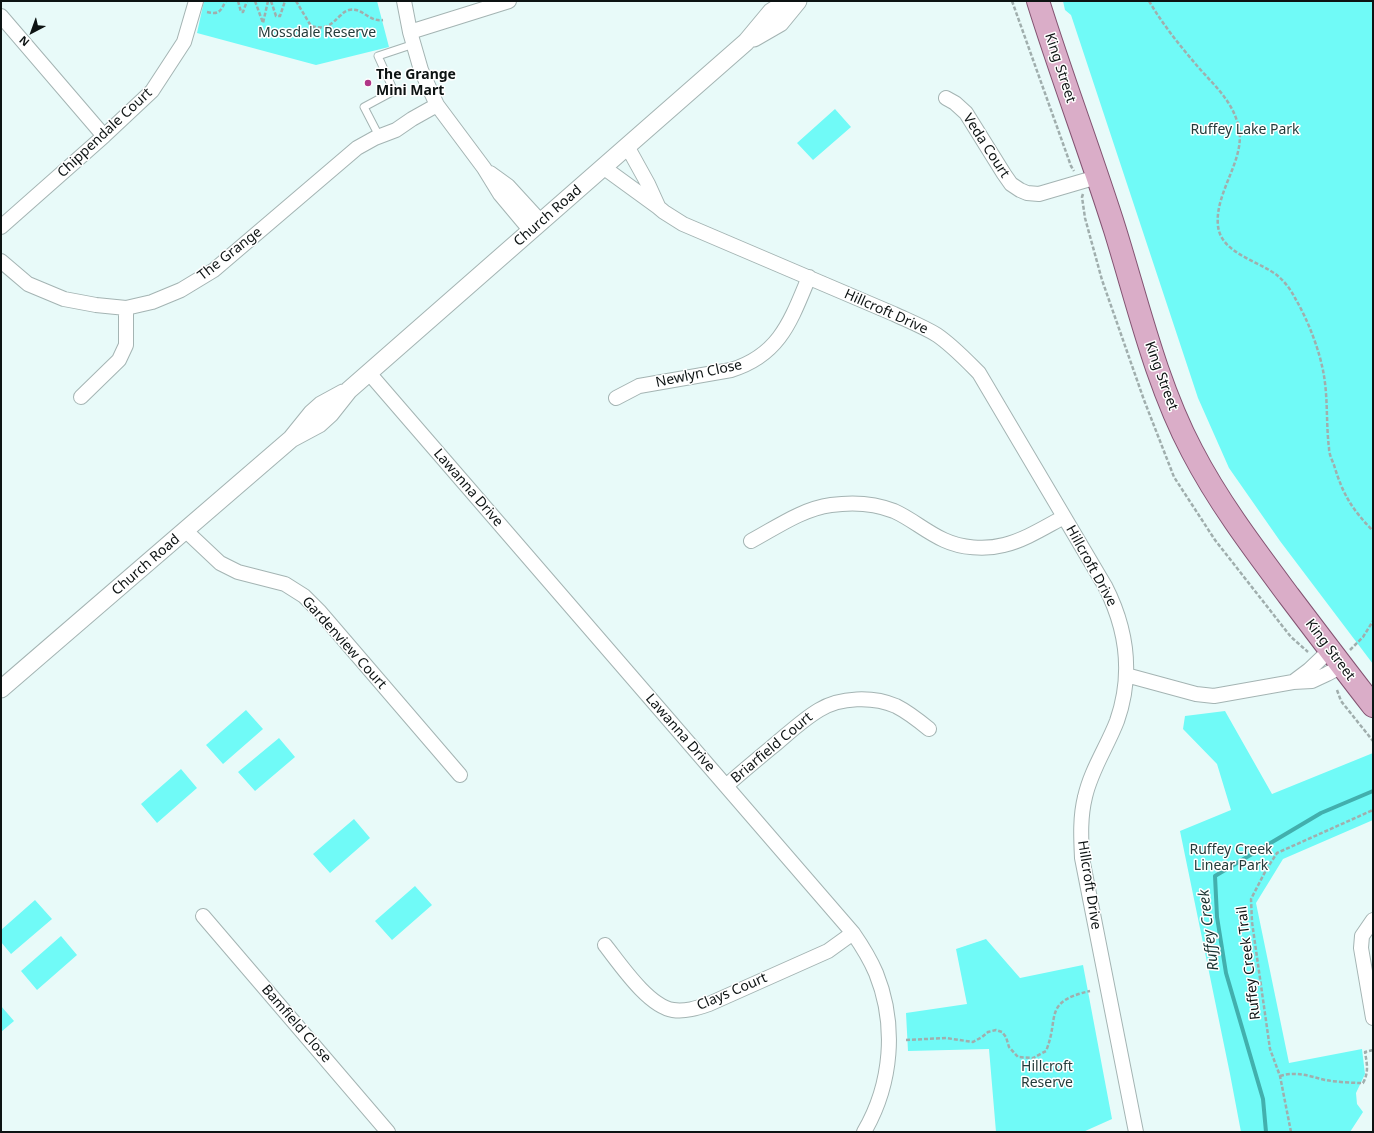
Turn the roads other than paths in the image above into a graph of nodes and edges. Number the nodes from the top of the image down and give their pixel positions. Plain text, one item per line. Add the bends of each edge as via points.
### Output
1 (404, 1) edge
2 (509, 1) edge
3 (788, 1) edge
4 (798, 1) edge
5 (1038, 1) edge
6 (196, 5) edge
7 (1, 16) edge
8 (412, 38) junction
9 (746, 42) junction
10 (946, 98) dead end
11 (437, 105) junction
12 (104, 136) junction
13 (379, 136) junction
14 (627, 146) junction
15 (603, 167) junction
16 (1088, 179) junction
17 (658, 207) junction
18 (1, 227) edge
19 (536, 227) junction
20 (1, 261) edge
21 (809, 278) junction
22 (126, 308) junction
23 (369, 373) junction
24 (81, 397) dead end
25 (616, 398) dead end
26 (1064, 517) junction
27 (186, 531) junction
28 (752, 541) dead end
29 (1331, 662) junction
30 (1126, 675) junction
31 (1, 689) edge
32 (1373, 706) edge
33 (928, 729) dead end
34 (460, 775) dead end
35 (726, 786) junction
36 (203, 916) dead end
37 (1373, 920) edge
38 (853, 934) junction
39 (605, 945) dead end
40 (1373, 1018) edge
41 (388, 1132) edge
42 (864, 1132) edge
43 (1136, 1132) edge

1 - 8 street
2 - 8 street
3 - 9 street, Church Road via 772,12
4 - 9 street, Church Road via 780,23
5 - 16 main road, King Street
6 - 12 street, Chippendale Court via 184,42 152,91
7 - 12 street
8 - 11 street via 421,70
8 - 13 lane via 378,56 392,92 364,107
9 - 14 street, Church Road
10 - 16 street, Veda Court via 966,113 1004,174 1016,188 1027,193 1039,194
11 - 13 street, The Grange via 396,130
11 - 19 street via 500,194
12 - 18 street, Chippendale Court
13 - 22 street, The Grange via 357,148 214,270 181,290 152,302
14 - 15 street, Church Road
14 - 17 street
15 - 17 street, Hillcroft Drive
15 - 19 street, Church Road
16 - 29 main road, King Street via 1115,231 1154,359 1191,450 1236,524
17 - 21 street, Hillcroft Drive via 683,224
19 - 23 street, Church Road
20 - 22 street, The Grange via 28,284 64,299
21 - 25 street, Newlyn Close via 783,333 758,358 745,366 731,370 640,386
21 - 26 street, Hillcroft Drive via 924,328 965,358 979,374
22 - 24 street via 126,345 119,360
23 - 27 street, Church Road via 349,390 321,405 291,439
23 - 35 street, Lawanna Drive
26 - 28 street via 1014,542 978,548 944,540 905,517 881,507 842,504 807,511
26 - 30 street, Hillcroft Drive via 1113,602 1124,643
27 - 31 street, Church Road
27 - 34 street, Gardenview Court via 220,563 238,572 285,584 304,596
29 - 30 street via 1293,682 1214,696 1204,696
29 - 32 main road, King Street
30 - 43 street, Hillcroft Drive via 1117,722 1086,791 1081,817 1081,837 1082,858
33 - 35 street, Briarfield Court via 896,706 870,700 841,702 804,720
35 - 38 street, Lawanna Drive
36 - 41 street, Bamfield Close
37 - 40 street via 1362,936 1361,948
38 - 39 street, Clays Court via 828,950 691,1010 672,1010 658,1004 647,995
38 - 42 street, Lawanna Drive via 876,974 889,1027 884,1085

